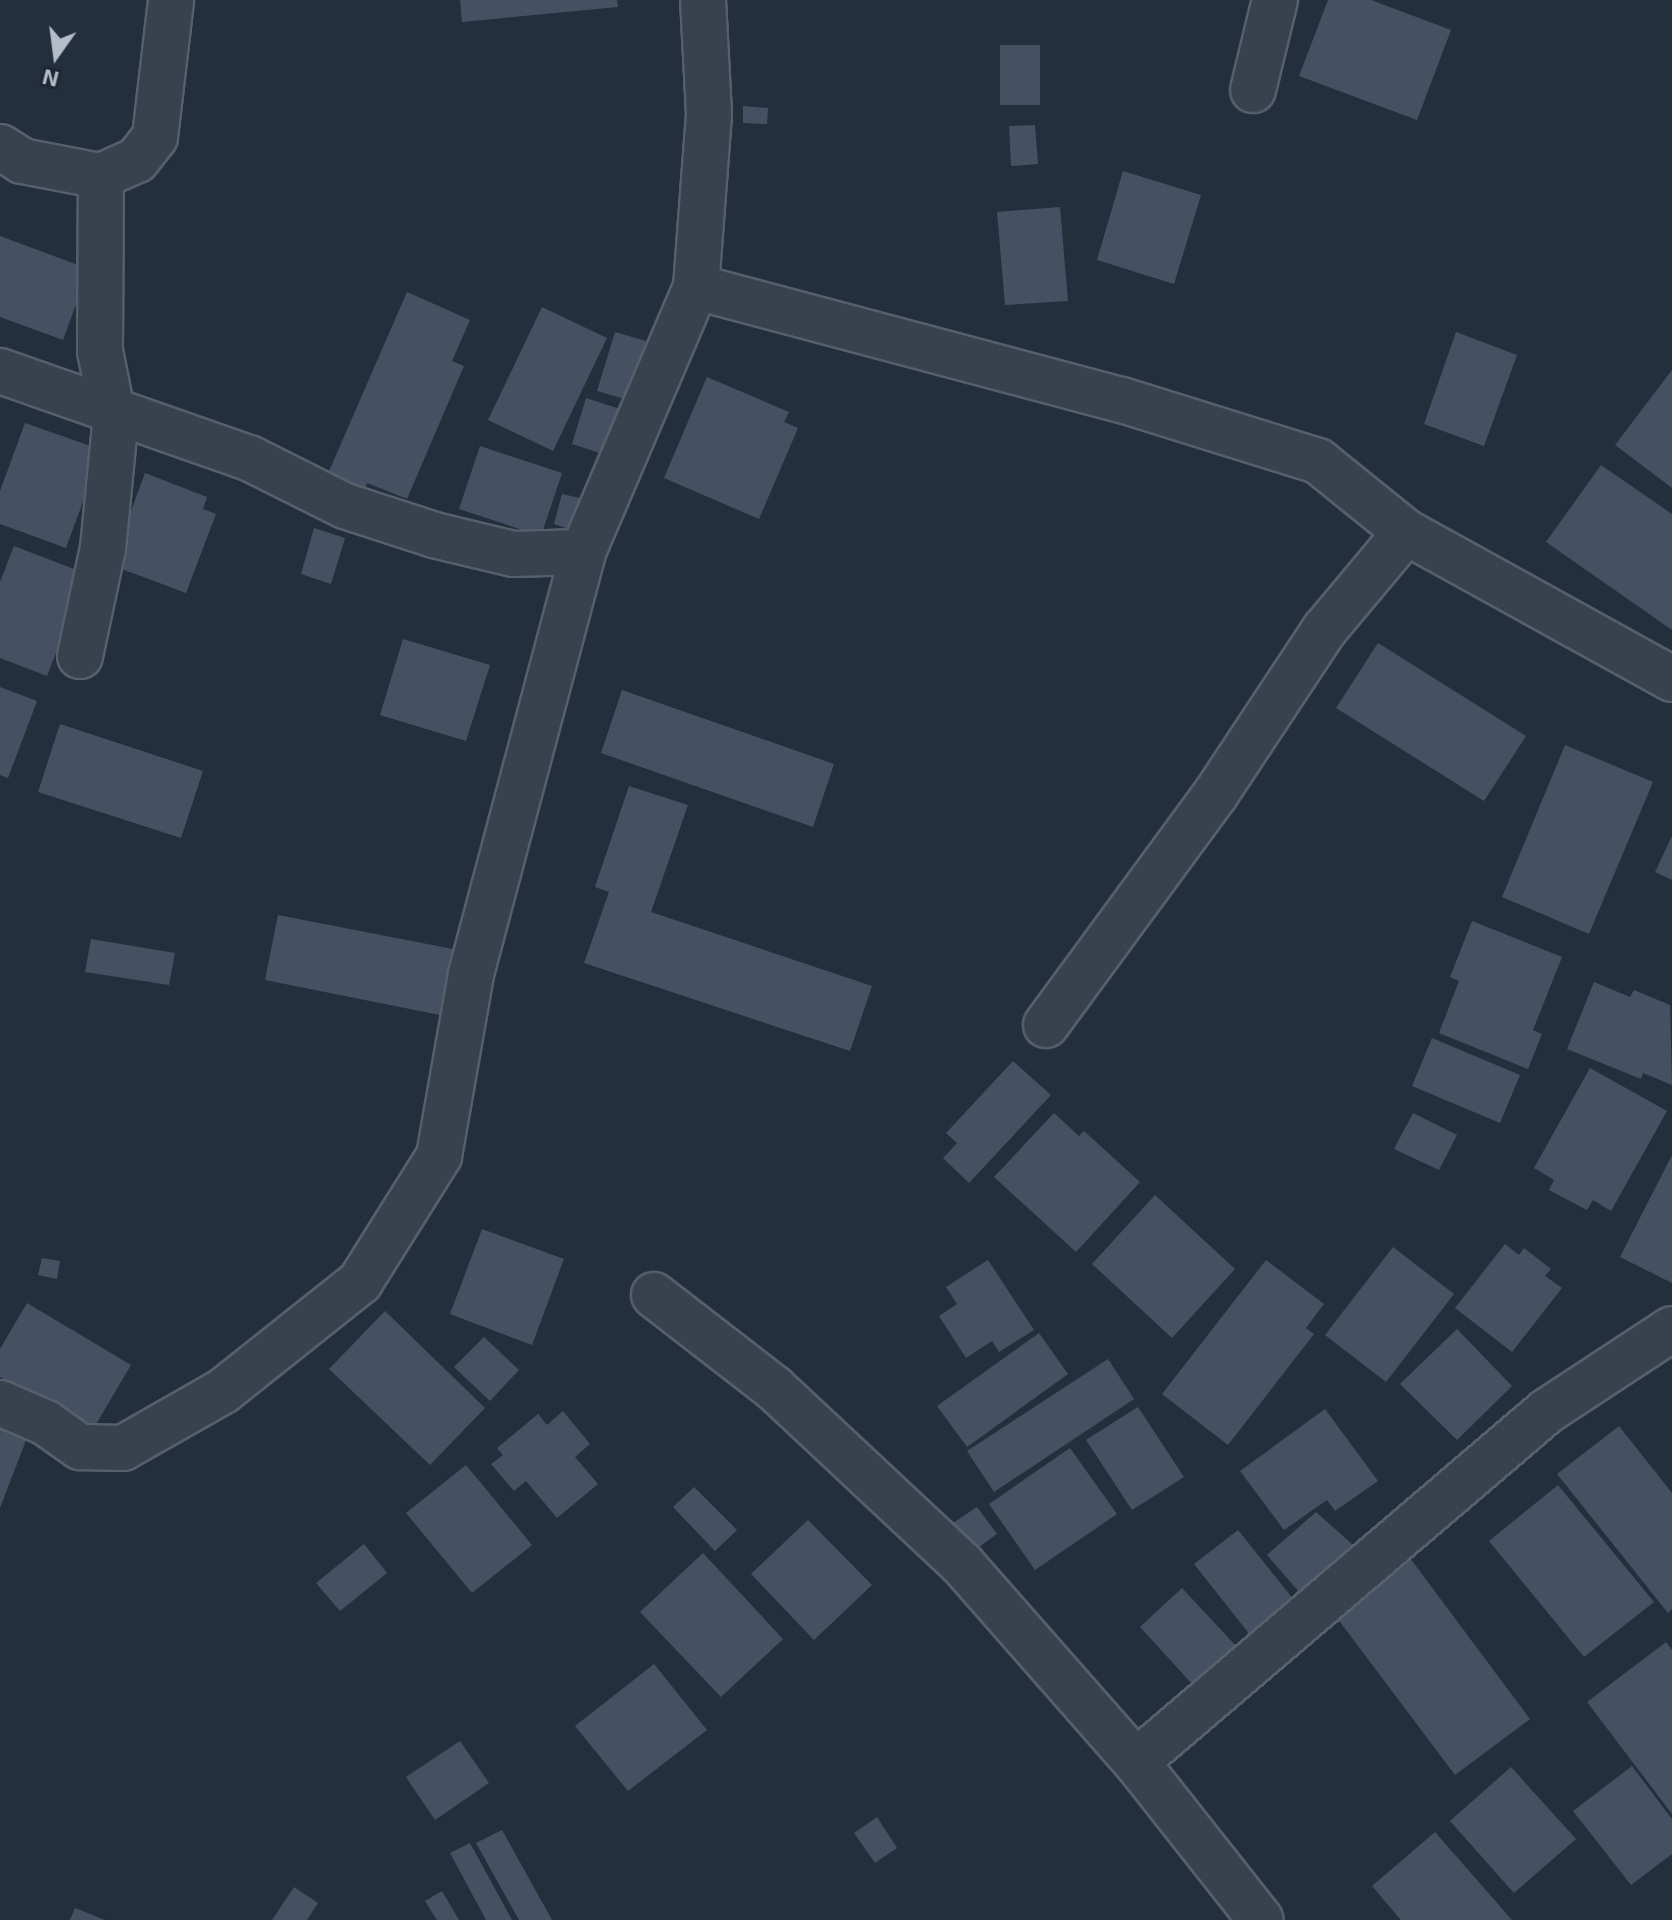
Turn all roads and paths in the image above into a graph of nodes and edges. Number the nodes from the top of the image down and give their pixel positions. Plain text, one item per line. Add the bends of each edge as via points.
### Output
1 (171, 0) edge
2 (703, 0) edge
3 (1275, 0) edge
4 (1253, 90) dead end
5 (0, 147) edge
6 (101, 176) junction
7 (696, 287) junction
8 (0, 371) edge
9 (113, 413) junction
10 (1406, 532) junction
11 (583, 552) junction
12 (80, 656) dead end
13 (1672, 679) edge
14 (1046, 1025) dead end
15 (654, 1295) dead end
16 (1672, 1329) edge
17 (0, 1403) edge
18 (1136, 1762) junction
19 (1261, 1920) edge

1 - 6 street via 155,137 137,160
2 - 7 street via 709,114
3 - 4 street
5 - 6 street via 22,161
6 - 9 street via 100,351
7 - 10 street via 1122,400 1318,461
7 - 11 street
8 - 9 street
9 - 11 street via 249,458 345,506 434,535 513,554
9 - 12 street via 103,548
10 - 13 street
10 - 14 street via 1325,629 1215,795
11 - 17 street via 471,974 439,1156 360,1282 223,1391 123,1448 80,1447 46,1423
15 - 18 street via 774,1388 962,1564
16 - 18 street via 1547,1411
18 - 19 street

